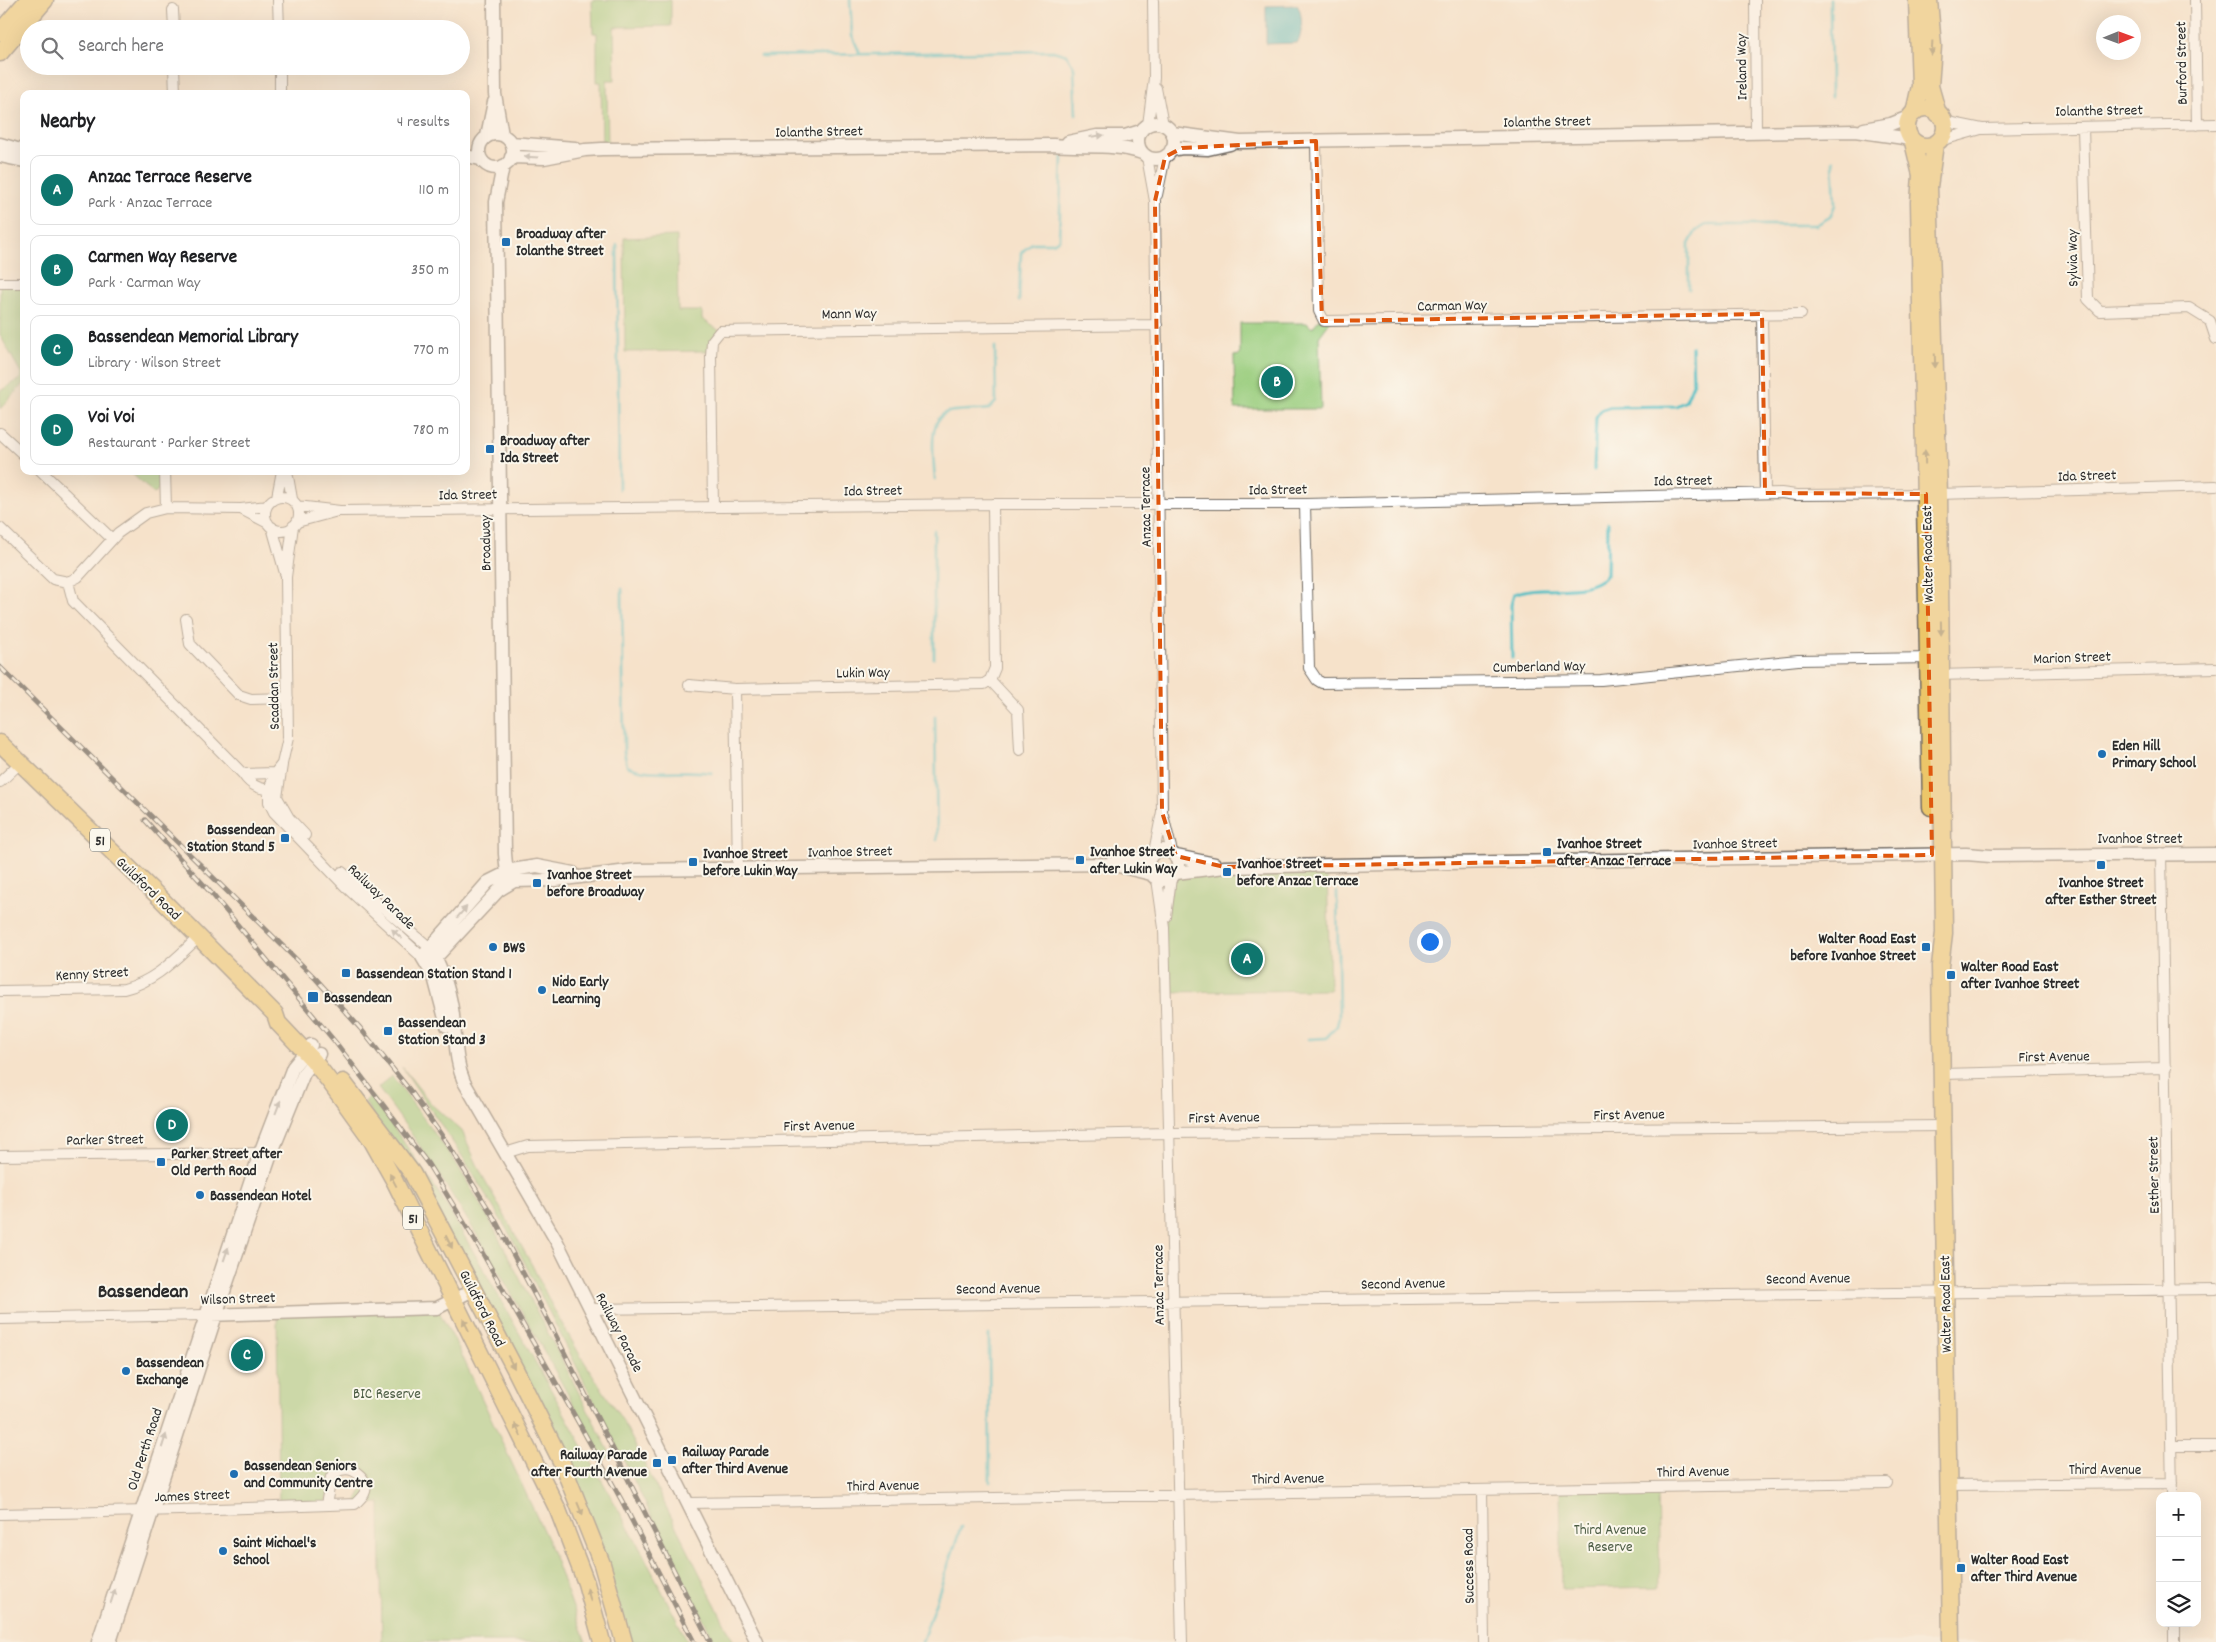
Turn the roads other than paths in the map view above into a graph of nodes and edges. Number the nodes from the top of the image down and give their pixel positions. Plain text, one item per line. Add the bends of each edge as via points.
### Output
1 (28, 0) edge
2 (45, 0) edge
3 (278, 0) edge
4 (494, 0) edge
5 (1153, 0) edge
6 (1755, 0) edge
7 (1918, 0) edge
8 (1928, 0) edge
9 (2194, 0) edge
10 (173, 10) dead end
11 (28, 20) edge
12 (174, 20) edge
13 (279, 20) edge
14 (20, 29) edge
15 (0, 32) edge
16 (0, 53) edge
17 (174, 75) edge
18 (280, 75) edge
19 (1154, 78) junction
20 (175, 90) edge
21 (280, 90) edge
22 (495, 94) junction
23 (1912, 114) junction
24 (1940, 117) junction
25 (2216, 124) edge
26 (2197, 125) junction
27 (2083, 127) junction
28 (1145, 128) junction
29 (1167, 129) junction
30 (1982, 129) junction
31 (1854, 131) junction
32 (1756, 133) junction
33 (484, 139) junction
34 (507, 139) junction
35 (1912, 141) junction
36 (1240, 142) junction
37 (1316, 142) junction
38 (1937, 142) junction
39 (0, 144) edge
40 (470, 144) edge
41 (1053, 145) junction
42 (20, 150) edge
43 (585, 150) junction
44 (1168, 153) junction
45 (1145, 155) junction
46 (0, 156) edge
47 (470, 158) edge
48 (20, 160) edge
49 (507, 162) junction
50 (484, 163) junction
51 (1155, 201) junction
52 (496, 202) junction
53 (0, 283) edge
54 (20, 283) edge
55 (1762, 314) junction
56 (1801, 314) dead end
57 (1157, 325) junction
58 (2216, 339) edge
59 (0, 433) edge
60 (20, 451) edge
61 (45, 475) edge
62 (166, 475) edge
63 (281, 475) edge
64 (288, 475) edge
65 (2216, 486) edge
66 (1765, 493) junction
67 (1932, 494) junction
68 (277, 497) junction
69 (294, 502) junction
70 (993, 504) junction
71 (1305, 504) junction
72 (267, 506) junction
73 (1160, 506) junction
74 (713, 507) junction
75 (166, 508) junction
76 (241, 509) junction
77 (500, 509) junction
78 (340, 511) junction
79 (295, 524) junction
80 (270, 525) junction
81 (0, 528) edge
82 (112, 539) junction
83 (286, 577) junction
84 (68, 582) junction
85 (186, 619) dead end
86 (1935, 658) junction
87 (2216, 668) edge
88 (1935, 675) junction
89 (990, 680) junction
90 (688, 685) dead end
91 (735, 689) junction
92 (288, 698) junction
93 (0, 743) edge
94 (1020, 750) dead end
95 (20, 763) junction
96 (243, 774) junction
97 (278, 774) junction
98 (0, 782) edge
99 (273, 790) junction
100 (1162, 812) junction
101 (2162, 853) junction
102 (1152, 854) junction
103 (1174, 854) junction
104 (2216, 854) edge
105 (1937, 855) junction
106 (1109, 864) junction
107 (1225, 866) junction
108 (738, 869) junction
109 (1174, 876) junction
110 (1154, 877) junction
111 (507, 878) junction
112 (1164, 928) junction
113 (199, 937) junction
114 (429, 957) junction
115 (0, 991) edge
116 (312, 1053) junction
117 (2166, 1068) junction
118 (1943, 1074) junction
119 (1944, 1126) junction
120 (1169, 1133) junction
121 (505, 1153) junction
122 (265, 1155) junction
123 (0, 1156) edge
124 (2169, 1289) junction
125 (2216, 1289) edge
126 (473, 1290) junction
127 (1945, 1291) junction
128 (454, 1300) junction
129 (1173, 1301) junction
130 (590, 1308) junction
131 (211, 1315) junction
132 (0, 1319) edge
133 (2172, 1446) junction
134 (2216, 1446) edge
135 (1887, 1483) dead end
136 (2172, 1483) junction
137 (1948, 1485) junction
138 (1482, 1490) junction
139 (2172, 1492) edge
140 (1178, 1495) junction
141 (689, 1503) junction
142 (326, 1505) dead end
143 (146, 1512) junction
144 (0, 1514) edge
145 (2174, 1627) edge
146 (98, 1642) edge
147 (110, 1642) edge
148 (602, 1642) edge
149 (624, 1642) edge
150 (757, 1642) edge
151 (1182, 1642) edge
152 (1484, 1642) edge
153 (1951, 1642) edge
154 (2174, 1642) edge

1 - 15 main road
2 - 11 main road
3 - 13 street
4 - 22 street
5 - 19 street
6 - 32 street, Ireland Way
7 - 23 main road via 1920,86
8 -> 24 main road via 1933,46 1930,86
9 - 26 street, Burford Street
10 - 12 street
14 - 16 main road
17 - 20 street
18 - 21 street
19 - 28 street
19 - 29 street
22 - 33 street
22 - 34 street
23 - 24 main road via 1926,108
23 - 31 street, Iolanthe Street via 1891,124
23 - 35 main road via 1907,127
24 - 30 street, Iolanthe Street
24 - 38 main road via 1944,130
25 - 26 street, Iolanthe Street
26 - 27 street, Iolanthe Street
27 - 30 street, Iolanthe Street
27 - 58 street, Sylvia Way via 2088,299 2100,311 2189,308 2210,321
28 - 29 street
41 -> 28 street, Iolanthe Street via 1097,136 1125,136
28 - 45 street via 1138,145
29 - 36 street, Iolanthe Street
29 - 44 street via 1173,144
30 - 38 street, Iolanthe Street
31 - 32 street, Iolanthe Street
31 - 35 street, Iolanthe Street
32 - 37 street, Iolanthe Street
33 - 34 street, Iolanthe Street
33 - 40 street
33 - 50 street, Broadway via 478,153
34 - 43 street, Iolanthe Street
34 - 49 street, Broadway
35 - 38 main road via 1922,145
67 -> 35 main road, Walter Road East via 1919,202 1921,175
36 - 37 street, Iolanthe Street
36 - 44 street, Iolanthe Street via 1208,149 1182,148
37 - 55 street, Carman Way via 1319,311 1324,321
38 -> 67 main road, Walter Road East via 1929,187
39 - 42 street
41 - 43 street, Iolanthe Street
41 - 45 street, Iolanthe Street via 1123,148
43 -> 49 street, Iolanthe Street
44 - 45 street via 1153,159
44 - 51 street, Anzac Terrace
45 - 51 street, Anzac Terrace
46 - 48 street
47 - 50 street
49 - 50 street, Iolanthe Street
49 - 52 street, Broadway
50 - 52 street, Broadway
51 - 57 street, Anzac Terrace
52 - 77 street, Broadway
53 - 54 street
55 - 56 street, Carman Way
55 - 66 street
57 - 73 street, Anzac Terrace
57 - 74 street, Mann Way via 720,331 712,341 710,356
59 - 60 street
61 - 82 street
62 - 75 street
63 - 68 street
64 - 69 street
65 - 67 street, Ida Street
66 - 67 street, Ida Street
66 - 71 street, Ida Street
67 - 86 main road, Walter Road East
68 - 69 street
68 - 72 street
69 - 78 street, Ida Street
69 - 79 street via 299,511
70 - 73 street, Ida Street
70 - 74 street, Ida Street
70 - 89 street via 995,668
71 - 73 street, Ida Street
71 - 86 street, Cumberland Way via 1309,668 1316,680 1322,683 1601,680 1798,660
72 - 76 street
72 - 80 street
73 - 100 street, Anzac Terrace
74 - 77 street, Ida Street
75 - 76 street
75 - 82 street via 146,513
76 - 80 street
77 - 78 street, Ida Street
77 - 111 street, Broadway
78 - 79 street, Ida Street
79 - 80 street via 283,531
79 - 83 street, Scaddan Street
80 - 83 street, Scaddan Street
81 - 84 street via 54,579
82 - 84 street via 78,577
83 - 92 street, Scaddan Street
84 - 96 street via 73,601
85 - 92 street via 190,644 239,695 251,699
86 - 88 main road, Walter Road East
87 - 88 street, Marion Street
88 - 105 main road, Walter Road East
89 - 91 street, Lukin Way via 978,684
89 - 94 street via 1018,710
90 - 91 street, Lukin Way
91 - 108 street
92 - 97 street, Scaddan Street via 288,738
93 - 95 main road, Guildford Road / 51
95 - 98 street
95 - 113 main road, Guildford Road / 51
96 - 97 street
96 - 99 street via 249,783
97 - 99 street, Scaddan Street
99 - 114 street, Railway Parade via 289,818
100 - 102 street, Anzac Terrace
100 - 103 street, Anzac Terrace
101 - 104 street, Ivanhoe Street
101 - 105 street, Ivanhoe Street
101 - 117 street, Esther Street
102 - 103 street via 1162,849
102 - 106 street, Ivanhoe Street
102 - 110 street via 1148,864
103 - 107 street, Ivanhoe Street
103 - 109 street via 1179,865
105 - 107 street, Ivanhoe Street
105 - 118 main road, Walter Road East via 1944,933 1940,966
106 - 108 street, Ivanhoe Street
106 - 110 street, Ivanhoe Street
107 - 109 street, Ivanhoe Street
108 - 111 street, Ivanhoe Street via 636,870 556,880 514,881
109 - 110 street
109 - 112 street, Anzac Terrace
110 - 112 street, Anzac Terrace
111 - 114 street, Ivanhoe Street via 488,882
112 - 120 street, Anzac Terrace
113 - 115 street, Kenny Street via 156,977 134,987
113 - 116 main road, Guildford Road / 51 via 275,1014 282,1015
114 - 121 street, Railway Parade via 447,987 458,1066 464,1082
116 - 122 street, Old Perth Road
116 -> 126 main road, Guildford Road / 51 via 334,1070 412,1173
128 -> 116 main road, Guildford Road / 51 via 371,1139
117 - 118 street, First Avenue
117 - 124 street, Esther Street
118 - 119 main road, Walter Road East
119 - 120 street, First Avenue
119 - 127 main road, Walter Road East
120 - 121 street, First Avenue via 528,1146
120 - 129 street, Anzac Terrace
121 - 130 street, Railway Parade via 557,1242
122 - 123 street, Parker Street
122 - 131 street, Old Perth Road
124 - 125 street, Second Avenue
124 - 127 street, Second Avenue
124 - 133 street, Esther Street
126 - 128 street, Wilson Street
126 -> 149 main road, Guildford Road / 51 via 560,1461 602,1564
127 - 129 street, Second Avenue
127 - 137 main road, Walter Road East
128 - 131 street, Wilson Street via 437,1308
148 -> 128 main road, Guildford Road / 51 via 586,1583 558,1510
129 - 130 street, Second Avenue
129 - 140 street, Anzac Terrace
130 - 141 street, Railway Parade
131 - 132 street, Wilson Street
131 - 143 street, Old Perth Road
133 - 134 street
133 - 136 street, Esther Street
135 - 138 street, Third Avenue
136 - 137 street, Third Avenue
136 - 139 street, Esther Street
137 - 153 main road, Walter Road East
138 - 140 street, Third Avenue
138 - 152 street, Success Road
140 - 141 street, Third Avenue
140 - 151 street, Anzac Terrace
141 - 150 street, Railway Parade
142 - 143 street, James Street
143 - 144 street, James Street
146 -> 143 street, Old Perth Road
143 - 147 street, Old Perth Road
145 - 154 street

